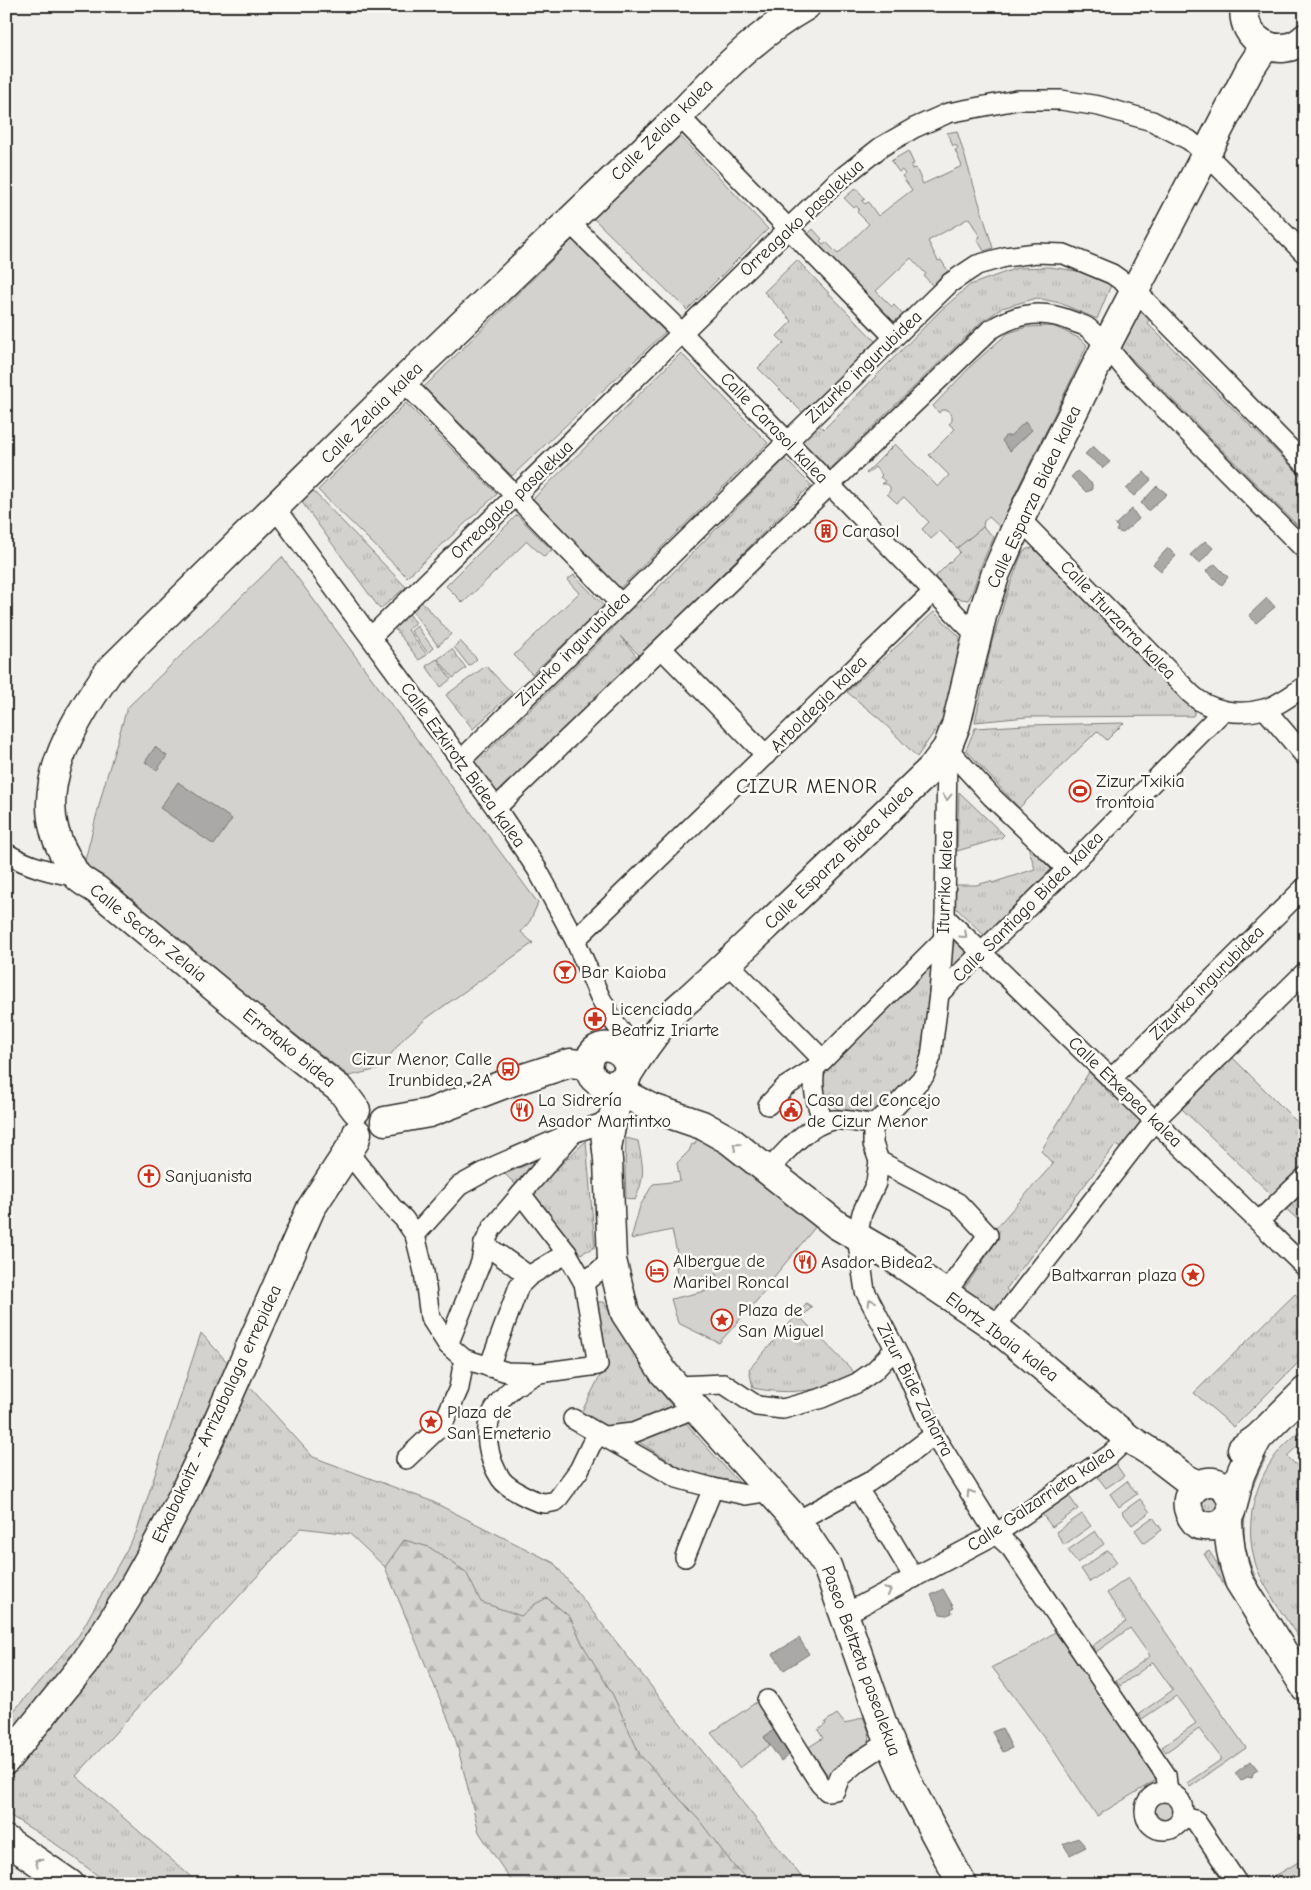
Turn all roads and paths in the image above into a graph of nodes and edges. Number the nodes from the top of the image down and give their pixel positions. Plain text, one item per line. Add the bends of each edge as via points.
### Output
1 (806, 6) edge
2 (1245, 6) edge
3 (1304, 39) edge
4 (1265, 46) junction
5 (679, 116) junction
6 (1206, 154) junction
7 (569, 222) junction
8 (789, 229) junction
9 (1305, 254) edge
10 (1136, 291) junction
11 (682, 333) junction
12 (894, 337) junction
13 (1106, 346) junction
14 (403, 381) junction
15 (787, 442) junction
16 (1305, 464) edge
17 (830, 484) junction
18 (516, 496) junction
19 (275, 508) junction
20 (1020, 519) junction
21 (1305, 550) edge
22 (932, 592) junction
23 (620, 603) junction
24 (377, 631) dead end
25 (977, 636) junction
26 (662, 649) junction
27 (1305, 686) edge
28 (1265, 709) junction
29 (1223, 711) junction
30 (947, 748) junction
31 (766, 756) junction
32 (1305, 756) edge
33 (460, 761) junction
34 (496, 808) junction
35 (6, 853) edge
36 (1067, 869) junction
37 (78, 877) junction
38 (1305, 887) edge
39 (945, 917) junction
40 (575, 940) junction
41 (943, 940) junction
42 (983, 952) junction
43 (728, 963) junction
44 (1305, 972) edge
45 (218, 990) joint
46 (939, 994) junction
47 (667, 1019) junction
48 (617, 1041) junction
49 (819, 1064) junction
50 (608, 1077) junction
51 (1111, 1079) junction
52 (768, 1105) dead end
53 (1155, 1120) junction
54 (823, 1122) junction
55 (872, 1124) junction
56 (353, 1131) junction
57 (574, 1132) junction
58 (605, 1136) junction
59 (878, 1161) junction
60 (767, 1172) junction
61 (1305, 1177) edge
62 (521, 1194) junction
63 (1259, 1221) junction
64 (415, 1235) junction
65 (858, 1238) junction
66 (484, 1244) junction
67 (567, 1253) junction
68 (612, 1260) junction
69 (1305, 1267) edge
70 (528, 1276) junction
71 (584, 1283) junction
72 (945, 1294) junction
73 (995, 1328) junction
74 (448, 1345) junction
75 (895, 1349) junction
76 (464, 1360) junction
77 (489, 1367) junction
78 (539, 1373) junction
79 (677, 1386) junction
80 (1305, 1391) edge
81 (683, 1413) dead end
82 (573, 1418) dead end
83 (605, 1435) junction
84 (934, 1435) junction
85 (1258, 1438) junction
86 (1134, 1442) junction
87 (406, 1459) dead end
88 (1201, 1484) junction
89 (713, 1488) junction
90 (857, 1488) junction
91 (770, 1491) junction
92 (1230, 1511) junction
93 (1194, 1519) junction
94 (797, 1521) junction
95 (996, 1534) junction
96 (685, 1557) dead end
97 (914, 1578) junction
98 (1239, 1582) junction
99 (845, 1614) junction
100 (1305, 1687) edge
101 (767, 1700) dead end
102 (890, 1741) junction
103 (6, 1760) edge
104 (1168, 1792) junction
105 (1183, 1817) junction
106 (6, 1840) edge
107 (70, 1884) edge
108 (962, 1884) edge
109 (1238, 1884) edge

1 - 5 main road, Calle Zelaia kalea via 754,42
2 - 4 main road via 1243,15 1250,34
3 - 4 main road via 1287,48
4 - 6 main road, Calle Esparza Bidea kalea
5 - 7 main road, Calle Zelaia kalea
5 - 8 street
6 - 8 street, Orreagako pasalekua via 1189,140 1152,121 1099,106 1061,100 1017,100 948,113 881,146 834,184
6 - 9 street, Orreagako pasalekua
6 - 10 main road, Calle Esparza Bidea kalea
7 - 11 street, Calle Carasol kalea
7 - 14 main road, Calle Zelaia kalea
8 - 11 street, Orreagako pasalekua
8 - 12 street
10 - 12 street, Zizurko ingurubidea via 1112,274 1064,254 1005,257 977,265 950,283
10 - 13 main road, Calle Esparza Bidea kalea
10 - 16 street, Zizurko ingurubidea
11 - 15 street, Calle Carasol kalea
11 - 18 street, Orreagako pasalekua
12 - 15 street, Zizurko ingurubidea
13 - 17 street via 1087,327 1062,317 1021,315 1005,321 990,330
13 - 20 main road, Calle Esparza Bidea kalea
13 - 21 street
14 - 18 street
14 - 19 main road, Calle Zelaia kalea
15 - 17 street, Calle Carasol kalea
15 - 23 street, Zizurko ingurubidea
17 - 22 street, Calle Carasol kalea
17 - 26 street
18 - 23 street
18 - 24 street, Orreagako pasalekua
19 - 33 street, Calle Ezkirotz Bidea kalea
19 - 37 main road, Calle Zelaia kalea via 109,671 84,707 64,745 53,778 51,813 58,844
20 - 25 main road, Calle Esparza Bidea kalea via 996,573
20 - 29 street, Calle Iturzarra kalea via 1191,694 1205,705
22 - 25 street, Calle Carasol kalea
22 - 31 street, Arboldegia kalea
23 - 33 street, Zizurko ingurubidea
25 - 30 main road, Calle Esparza Bidea kalea via 961,710
26 - 31 street
26 - 34 street
27 - 28 street
28 - 29 street
28 - 32 street
29 - 36 street, Calle Santiago Bidea kalea
30 - 36 street via 992,797
30 -> 39 street, Iturriko kalea
30 - 43 main road, Calle Esparza Bidea kalea via 932,768
31 - 40 street, Arboldegia kalea
33 - 34 street, Calle Ezkirotz Bidea kalea
34 - 40 street, Calle Ezkirotz Bidea kalea via 537,869
35 - 37 street via 46,871
36 - 42 street, Calle Santiago Bidea kalea
37 - 45 main road, Calle Sector Zelaia
38 - 51 street, Zizurko ingurubidea
39 - 41 street, Iturriko kalea
39 -> 42 street, Calle Etxepea kalea
40 - 48 street, Calle Ezkirotz Bidea kalea via 614,1022
41 - 46 street, Iturriko kalea
41 - 49 street
42 - 46 street, Calle Santiago Bidea kalea
42 - 51 street, Calle Etxepea kalea
43 - 47 main road, Calle Esparza Bidea kalea
43 - 49 street
44 - 53 street
45 - 56 main road, Errotako bidea via 341,1090
46 - 55 street, Iturriko kalea via 931,1058 924,1076 891,1111
47 - 48 main road, Calle Esparza Bidea kalea
47 - 50 main road, Calle Esparza Bidea kalea via 637,1057
48 - 50 main road, Calle Esparza Bidea kalea via 595,1050 590,1057
49 - 52 street via 785,1087
49 - 54 street via 812,1080
50 - 56 main road via 570,1063 429,1113 385,1120 377,1135 363,1137
50 - 58 main road, Paseo Beltzeta pasealekua
60 -> 50 main road via 729,1140 702,1125 652,1108
51 - 53 street, Calle Etxepea kalea
53 - 63 street, Calle Etxepea kalea
53 - 73 street
54 - 55 street
54 - 60 street via 794,1142
55 - 59 street
56 - 64 street via 392,1207
56 - 103 main road, Etxabakoitz - Arrizabalaga errepidea via 311,1208 182,1496 127,1598 84,1664
57 - 58 street
57 - 62 street
57 - 64 street via 495,1166 459,1186
58 - 68 main road, Paseo Beltzeta pasealekua
59 - 65 street via 876,1183 862,1213
59 - 72 street via 958,1203 988,1235
60 - 65 main road
61 - 63 street
62 - 66 street via 492,1228
62 - 67 street
63 - 69 street, Calle Etxepea kalea
64 - 74 street via 430,1317
65 - 72 main road, Elortz Ibaia kalea
75 -> 65 street, Zizur Bide Zaharra via 864,1291
66 - 70 street
66 - 74 street via 481,1262
67 - 70 street
67 - 71 street
68 - 71 street
68 - 79 main road, Paseo Beltzeta pasealekua via 626,1313 664,1373
70 - 77 street via 519,1286
71 - 78 street via 598,1365
72 - 73 main road, Elortz Ibaia kalea
73 - 86 main road, Elortz Ibaia kalea
74 - 76 street
75 - 79 street via 857,1383 784,1409 757,1406 724,1384
75 - 84 street, Zizur Bide Zaharra
76 - 77 street
76 - 87 street via 459,1388 443,1424
77 - 78 street via 506,1372
78 - 83 street via 511,1388 494,1411 488,1428 488,1448 502,1481 522,1495 543,1503 556,1501 579,1470 591,1445
79 - 91 main road, Paseo Beltzeta pasealekua
80 - 85 main road
81 - 83 street via 633,1433
82 - 83 street
83 - 89 street via 677,1478
84 - 90 street
95 -> 84 street, Zizur Bide Zaharra
85 - 88 main road
85 - 92 main road via 1240,1474
86 - 88 main road, Elortz Ibaia kalea via 1185,1478
86 - 93 main road, Elortz Ibaia kalea
86 - 95 street, Calle Galzarrieta kalea via 1111,1454
88 - 92 main road via 1218,1483 1224,1487 1229,1492
88 - 93 main road via 1188,1498 1187,1506
89 - 91 street via 746,1495
89 - 96 street
90 - 94 street
90 - 97 street
91 - 94 main road, Paseo Beltzeta pasealekua
92 - 93 main road via 1217,1526 1211,1527
92 - 98 main road, Elortz Ibaia kalea via 1228,1531
93 - 98 main road, Elortz Ibaia kalea
94 - 99 main road, Paseo Beltzeta pasealekua via 827,1566
95 - 97 street, Calle Galzarrieta kalea
95 - 104 street, Zizur Bide Zaharra via 1011,1548 1166,1775
99 -> 97 street, Calle Galzarrieta kalea
98 - 100 main road, Elortz Ibaia kalea
99 - 102 main road, Paseo Beltzeta pasealekua
101 - 102 street via 827,1791 835,1790 840,1776 854,1764
102 - 108 main road, Paseo Beltzeta pasealekua via 911,1789
104 - 105 street via 1182,1804
104 - 105 street via 1156,1794 1147,1803 1148,1822 1158,1829 1170,1829 1176,1827
105 - 109 street via 1195,1820
107 -> 106 main road

